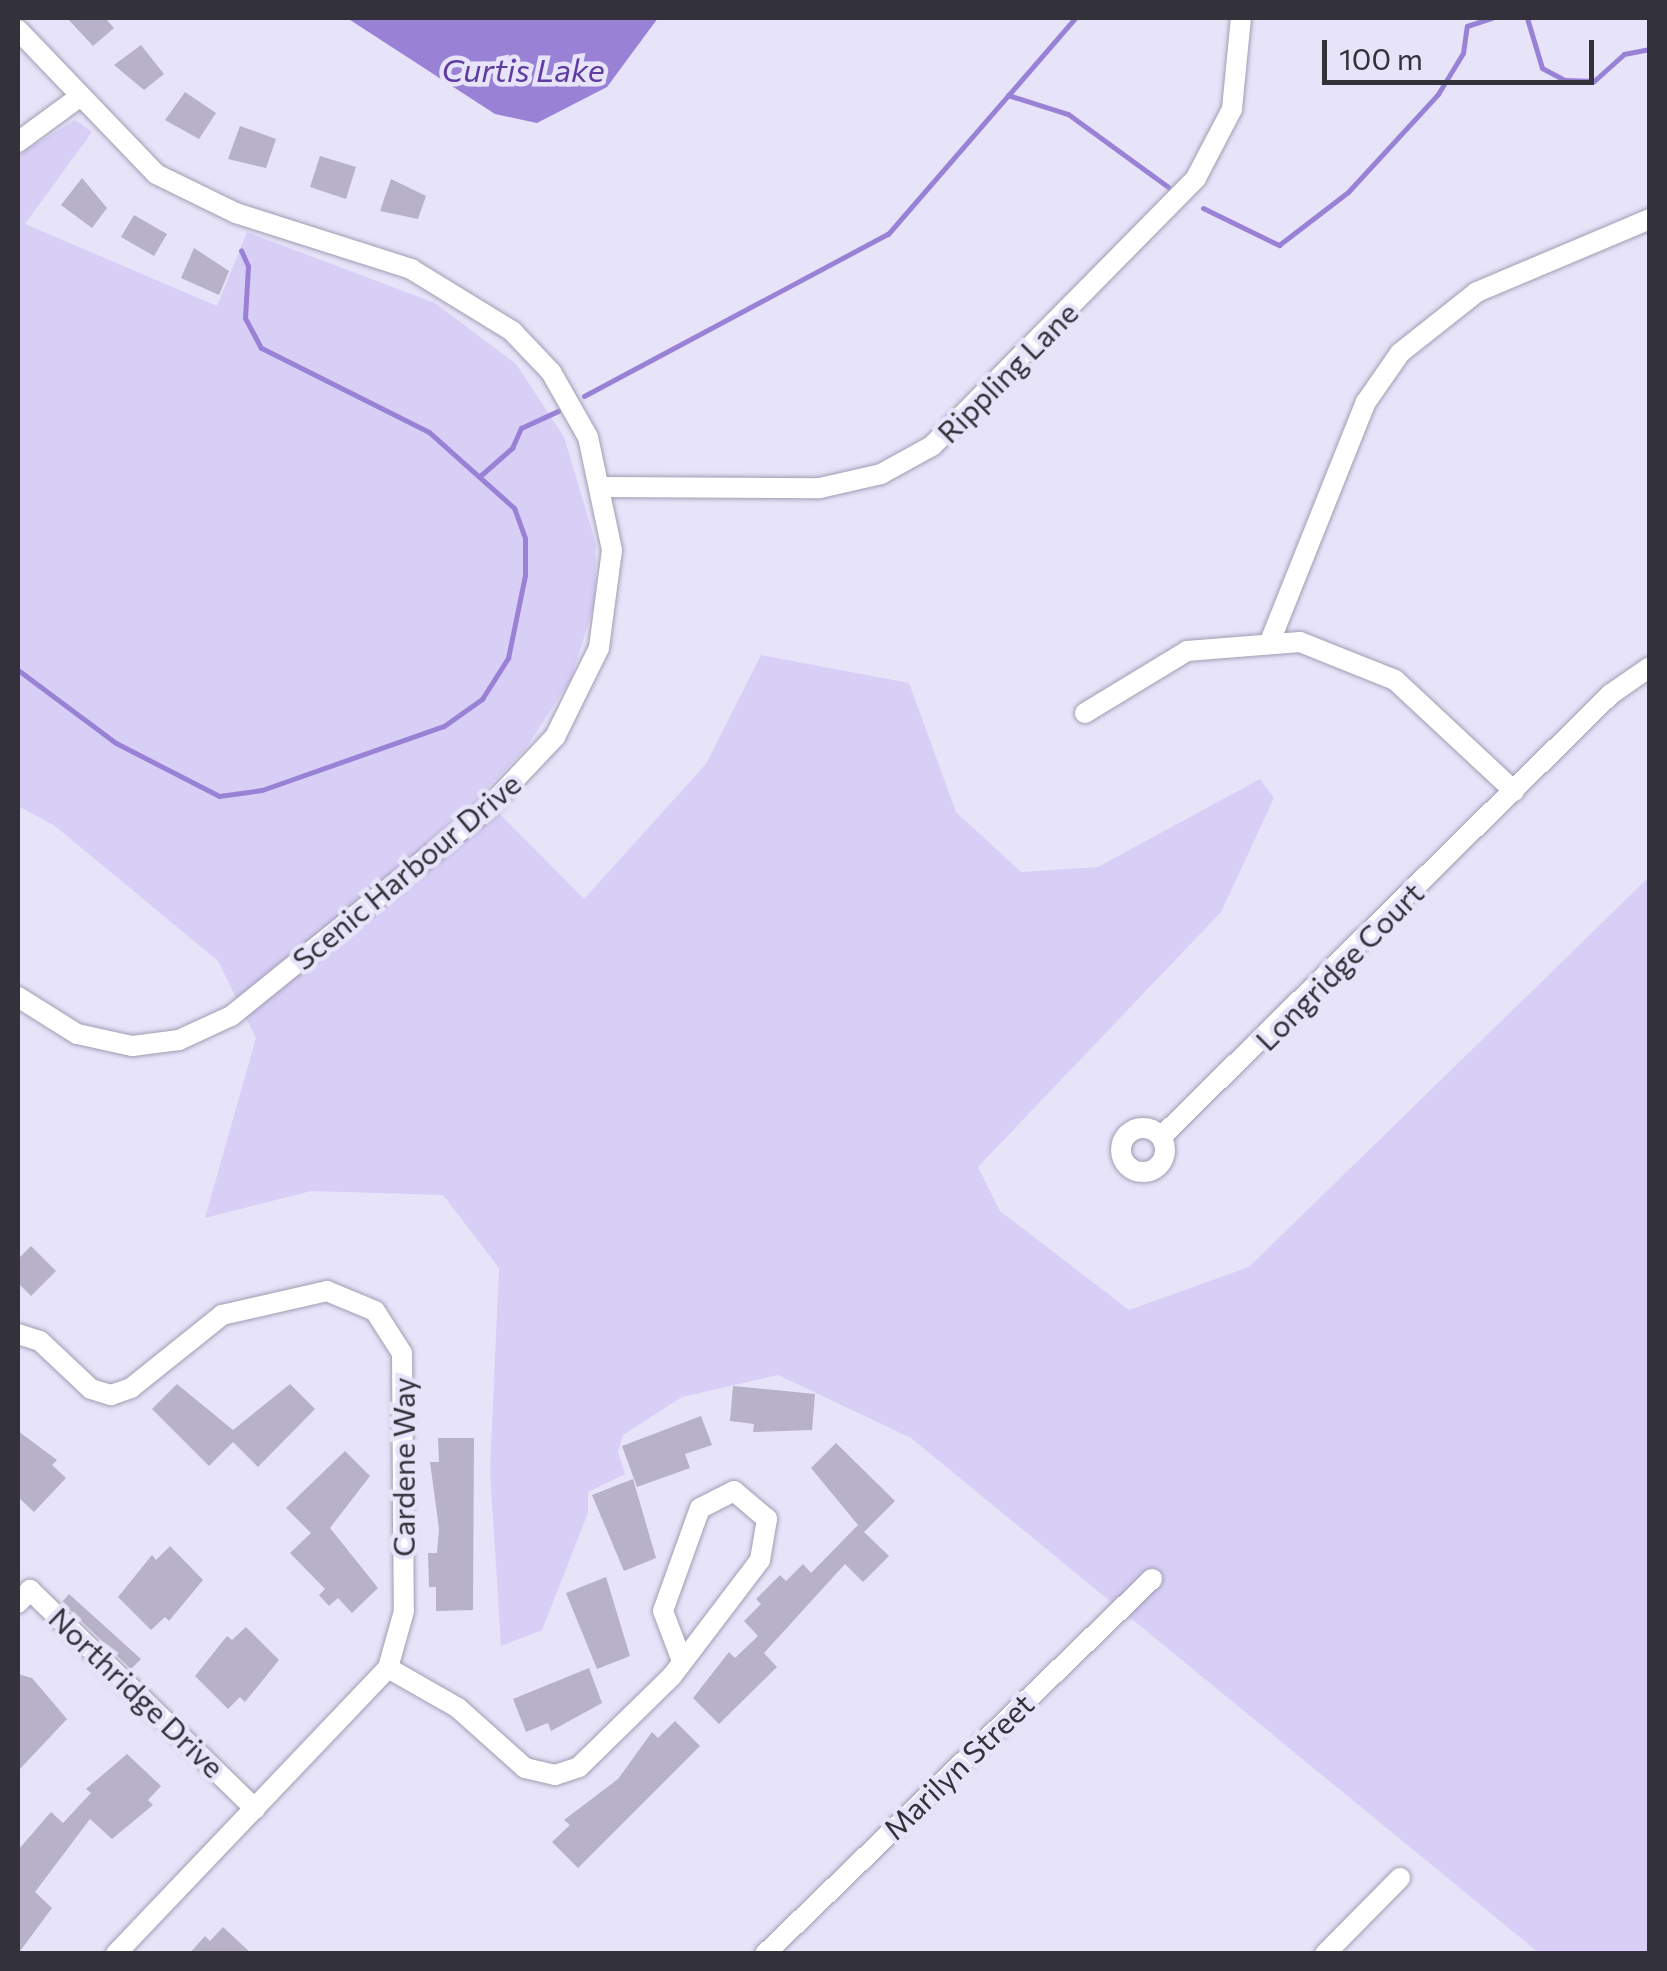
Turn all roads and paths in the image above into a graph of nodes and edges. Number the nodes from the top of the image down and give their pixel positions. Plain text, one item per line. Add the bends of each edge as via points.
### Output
1 (1242, 18) edge
2 (18, 30) edge
3 (78, 98) junction
4 (18, 142) edge
5 (1650, 220) edge
6 (604, 487) junction
7 (1271, 639) junction
8 (1650, 666) edge
9 (1085, 714) dead end
10 (1514, 791) junction
11 (18, 997) edge
12 (1162, 1136) dead end
13 (18, 1334) edge
14 (1152, 1579) dead end
15 (18, 1603) edge
16 (682, 1660) junction
17 (388, 1668) junction
18 (255, 1809) junction
19 (1400, 1878) dead end
20 (116, 1954) edge
21 (765, 1954) edge
22 (1324, 1954) edge

1 - 6 street, Rippling Lane via 1232,109 1196,178 932,446 881,474 820,488
2 - 3 street, Scenic Harbour Drive
3 - 4 street
3 - 6 street, Scenic Harbour Drive via 132,154 189,193 410,270 494,316 564,392
5 - 7 street via 1477,292 1400,354 1366,402
6 - 11 street, Scenic Harbour Drive via 612,583 594,664 555,737 487,809 231,1016 196,1034 149,1046 97,1041
7 - 9 street via 1187,650
7 - 10 street via 1332,650 1394,680
8 - 10 street, Longridge Court
10 - 12 street, Longridge Court
13 - 17 street, Cardene Way via 40,1340 91,1390 110,1395 132,1388 207,1324 255,1302 327,1291 374,1311 396,1338 404,1368 404,1611
14 - 21 street, Marilyn Street
15 - 18 street, Northridge Drive via 30,1590
16 - 16 street via 766,1545 764,1512 734,1491 700,1508 663,1611
16 - 17 street via 588,1760 555,1775 525,1768 458,1708
17 - 18 street
18 - 20 street
19 - 22 street

